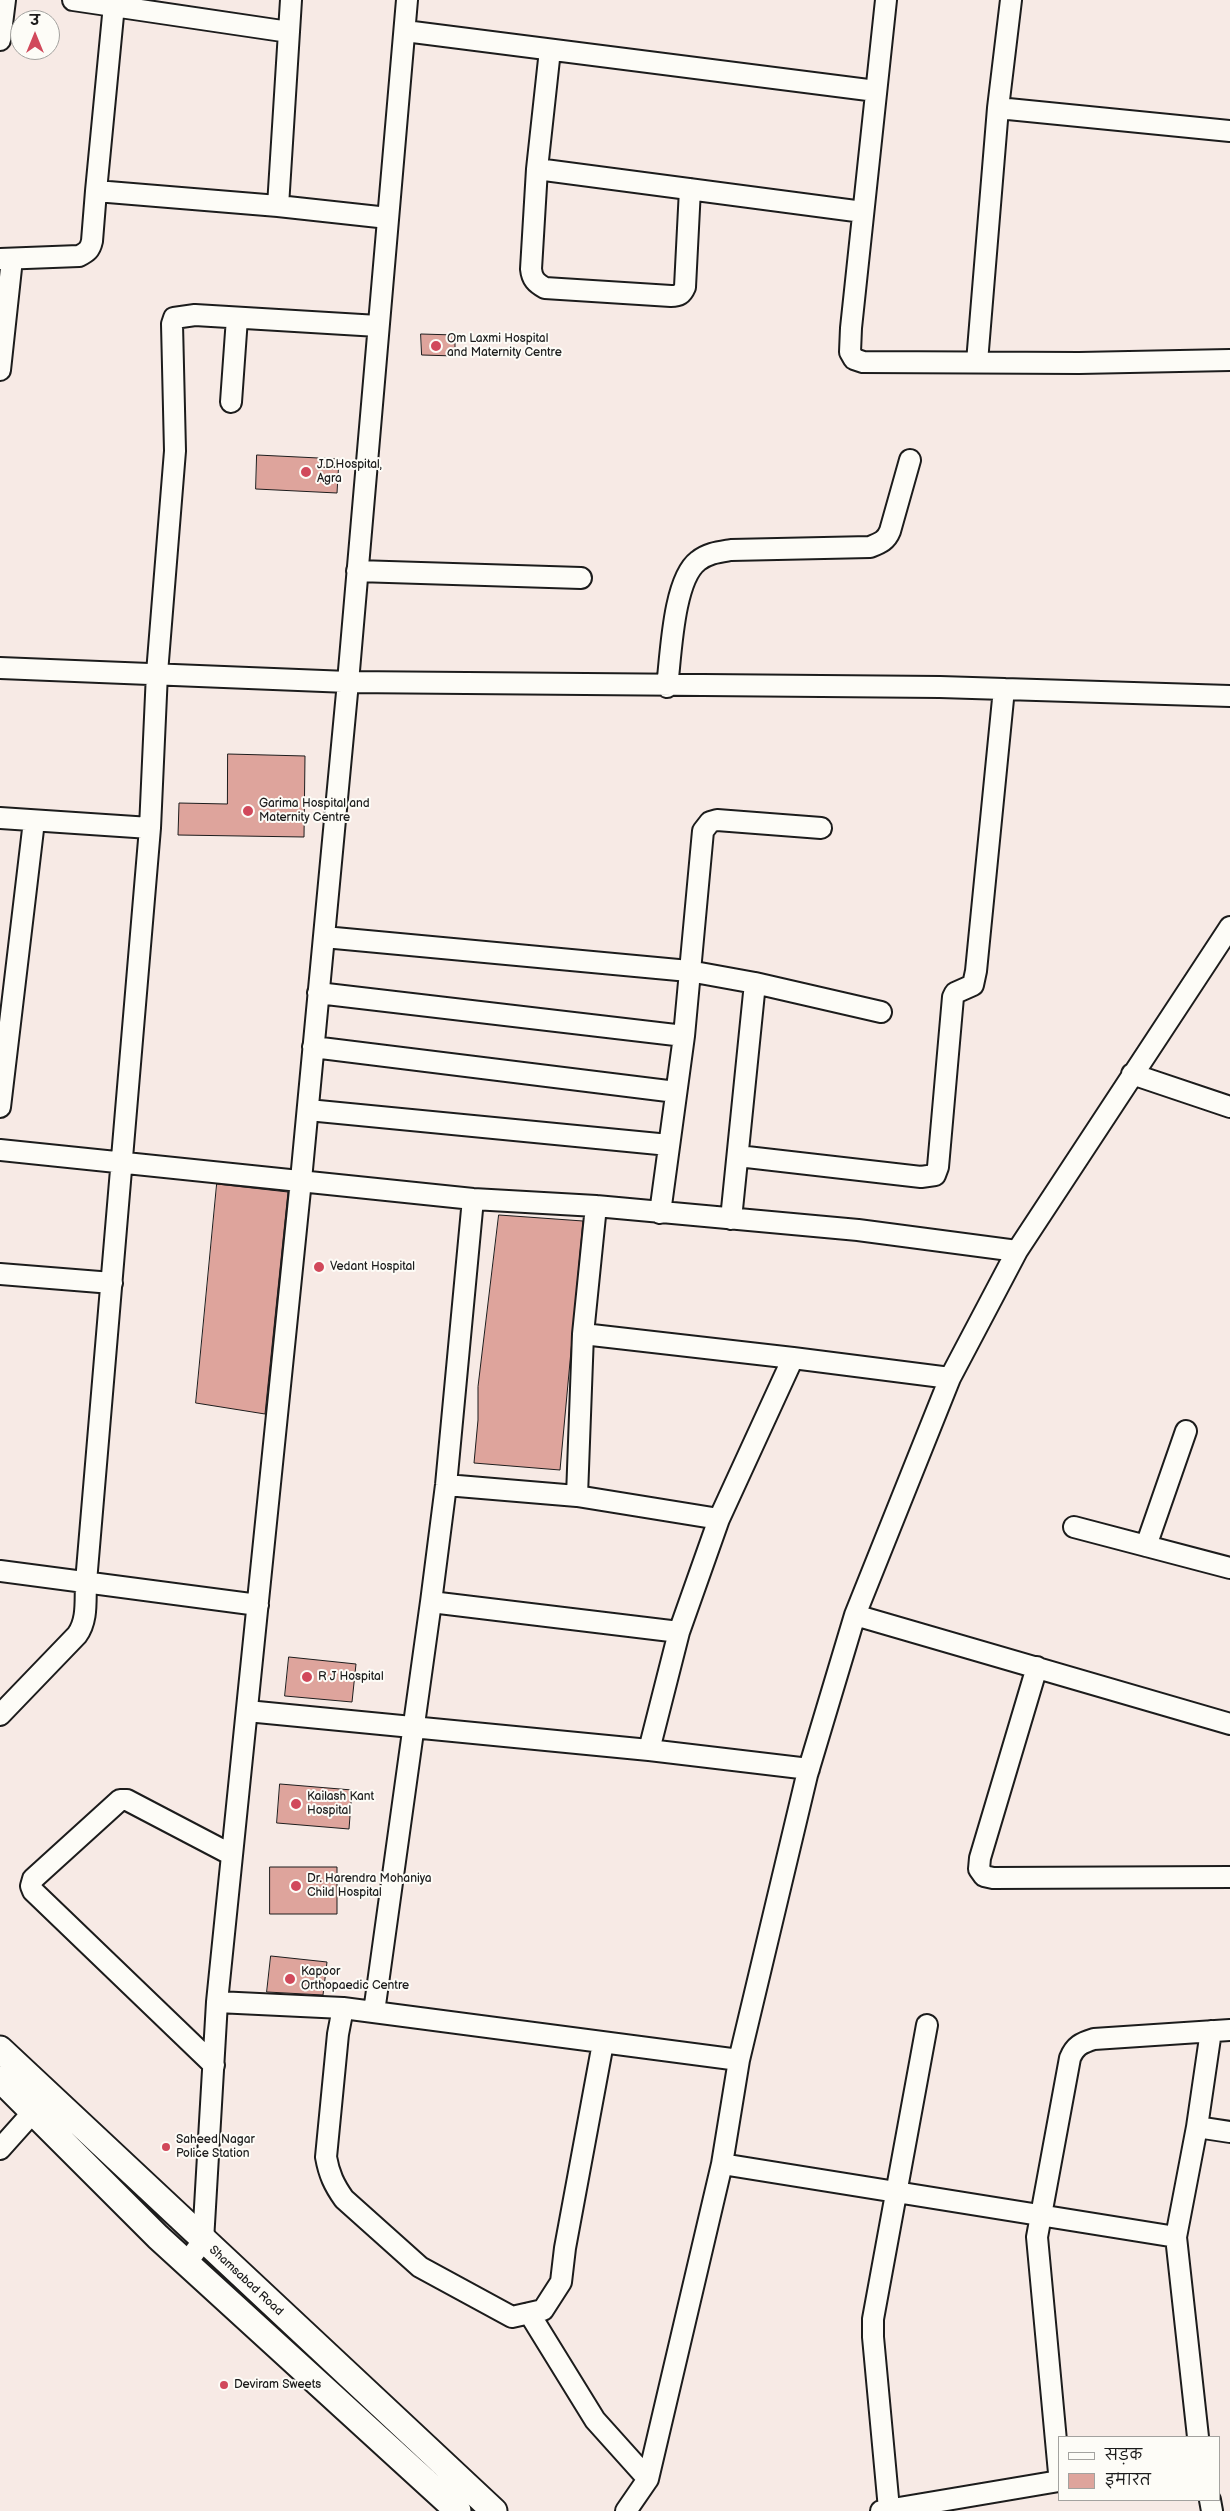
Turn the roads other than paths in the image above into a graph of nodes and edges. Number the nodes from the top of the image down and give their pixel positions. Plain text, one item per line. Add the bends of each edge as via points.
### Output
1 (5, 0) edge
2 (73, 0) edge
3 (291, 0) edge
4 (407, 0) edge
5 (886, 0) edge
6 (1011, 0) edge
7 (114, 6) junction
8 (404, 31) junction
9 (289, 32) junction
10 (0, 40) edge
11 (550, 50) junction
12 (876, 91) junction
13 (998, 108) junction
14 (1230, 131) edge
15 (537, 169) junction
16 (96, 190) junction
17 (690, 190) junction
18 (278, 206) junction
19 (863, 212) junction
20 (388, 218) junction
21 (6, 259) edge
22 (237, 318) junction
23 (378, 326) junction
24 (1230, 360) edge
25 (977, 362) junction
26 (0, 370) edge
27 (231, 402) dead end
28 (910, 460) dead end
29 (357, 571) junction
30 (581, 578) dead end
31 (0, 668) edge
32 (157, 673) junction
33 (348, 682) junction
34 (667, 687) junction
35 (1004, 689) junction
36 (1230, 696) edge
37 (0, 818) edge
38 (34, 821) junction
39 (150, 828) junction
40 (821, 828) dead end
41 (1230, 928) edge
42 (324, 937) junction
43 (689, 971) junction
44 (755, 984) junction
45 (318, 993) junction
46 (881, 1012) dead end
47 (5, 1018) edge
48 (684, 1036) junction
49 (313, 1047) junction
50 (1132, 1074) junction
51 (676, 1092) junction
52 (0, 1107) edge
53 (1230, 1107) edge
54 (308, 1110) junction
55 (669, 1145) junction
56 (0, 1150) edge
57 (738, 1156) junction
58 (123, 1162) junction
59 (301, 1180) junction
60 (473, 1199) junction
61 (596, 1206) junction
62 (660, 1213) junction
63 (731, 1219) junction
64 (1017, 1251) junction
65 (0, 1274) edge
66 (112, 1284) junction
67 (582, 1334) junction
68 (793, 1358) junction
69 (950, 1378) junction
70 (1186, 1431) dead end
71 (446, 1485) junction
72 (577, 1496) junction
73 (719, 1519) junction
74 (1074, 1527) dead end
75 (1146, 1546) junction
76 (1230, 1568) edge
77 (0, 1572) edge
78 (86, 1582) junction
79 (431, 1602) junction
80 (258, 1605) junction
81 (855, 1615) junction
82 (679, 1632) junction
83 (1037, 1667) junction
84 (247, 1711) junction
85 (0, 1715) edge
86 (1230, 1724) edge
87 (412, 1727) junction
88 (649, 1750) junction
89 (809, 1769) junction
90 (232, 1855) junction
91 (1230, 1877) edge
92 (217, 2002) junction
93 (343, 2008) junction
94 (374, 2012) junction
95 (927, 2025) dead end
96 (1221, 2031) edge
97 (603, 2043) junction
98 (0, 2048) edge
99 (739, 2060) junction
100 (214, 2065) junction
101 (0, 2079) edge
102 (34, 2111) junction
103 (1197, 2128) junction
104 (1230, 2132) edge
105 (0, 2149) edge
106 (722, 2164) junction
107 (896, 2192) junction
108 (1040, 2215) junction
109 (1176, 2237) junction
110 (203, 2241) junction
111 (187, 2262) junction
112 (529, 2313) junction
113 (1198, 2436) edge
114 (1058, 2463) edge
115 (648, 2479) junction
116 (1058, 2481) edge
117 (885, 2510) edge
118 (458, 2511) edge
119 (494, 2511) edge
120 (626, 2511) edge

1 - 10 street
2 - 7 street
3 - 9 street
4 - 8 street
5 - 12 street
6 - 13 street
7 - 9 street
7 - 16 street
8 - 11 street
8 - 20 street
9 - 18 street
11 - 12 street
11 - 15 street
12 - 19 street
13 - 14 street
13 - 25 street
15 - 17 street
15 - 17 street via 531,269 537,284 545,288 677,296 682,293 685,287
16 - 18 street
16 - 21 street via 92,240 86,253
17 - 19 street
18 - 20 street
19 - 25 street via 850,342 854,358 863,362
20 - 23 street
21 - 26 street
22 - 23 street
22 - 27 street
22 - 32 street via 179,316 172,324 175,451
23 - 29 street
24 - 25 street
28 - 34 street via 890,531 880,544 870,547 731,550 713,553 697,561 680,591
29 - 30 street
29 - 33 street
31 - 32 street
32 - 33 street
32 - 39 street
33 - 34 street
33 - 42 street
34 - 35 street
35 - 36 street
35 - 57 street via 976,971 973,984 953,997 935,1175 921,1177
37 - 38 street
38 - 39 street
38 - 47 street
39 - 58 street
40 - 43 street via 717,820 706,826
41 - 50 street
42 - 43 street
42 - 45 street
43 - 44 street
43 - 48 street
44 - 46 street
44 - 57 street
45 - 48 street
45 - 49 street
47 - 52 street
48 - 51 street
49 - 51 street
49 - 54 street
50 - 53 street
50 - 64 street
51 - 55 street
54 - 55 street
54 - 59 street
55 - 62 street
56 - 58 street
57 - 63 street
58 - 59 street
58 - 66 street
59 - 60 street
59 - 80 street
60 - 61 street
60 - 71 street
61 - 62 street
61 - 67 street
62 - 63 street
63 - 64 street via 858,1230
64 - 69 street
65 - 66 street
66 - 78 street
67 - 68 street
67 - 72 street
68 - 69 street
68 - 73 street
69 - 81 street
70 - 75 street
71 - 72 street
71 - 79 street
72 - 73 street
73 - 82 street
74 - 75 street
75 - 76 street
77 - 78 street
78 - 80 street
78 - 85 street via 82,1628
79 - 82 street
79 - 87 street
80 - 84 street
81 - 83 street
81 - 89 street
82 - 88 street
83 - 86 street
83 - 91 street via 980,1858 979,1870 984,1876
84 - 87 street
84 - 90 street
87 - 88 street
87 - 94 street
88 - 89 street
89 - 99 street
90 - 92 street
90 - 100 street via 127,1800 120,1800 33,1879 31,1886
92 - 93 street
92 - 100 street
93 - 94 street
93 - 112 street via 326,2157 328,2173 335,2188 420,2267 512,2317
94 - 97 street
95 - 107 street
96 - 103 street
96 - 108 street via 1094,2039 1082,2042 1074,2049
97 - 99 street
97 - 112 street via 561,2282 543,2310
98 - 110 main road, Shamsabad Road
99 - 106 street
100 - 110 street
101 - 102 main road, Shamsabad Road
102 - 105 street
102 - 111 main road, Shamsabad Road via 158,2237
103 - 104 street
103 - 109 street
106 - 107 street
106 - 115 street
107 - 108 street
107 - 117 street via 873,2328
108 - 109 street
108 - 114 street via 1037,2251
109 - 113 street
110 - 111 street
110 - 119 main road, Shamsabad Road
111 - 118 main road, Shamsabad Road
112 - 115 street via 595,2420
115 - 120 street
116 - 117 street

